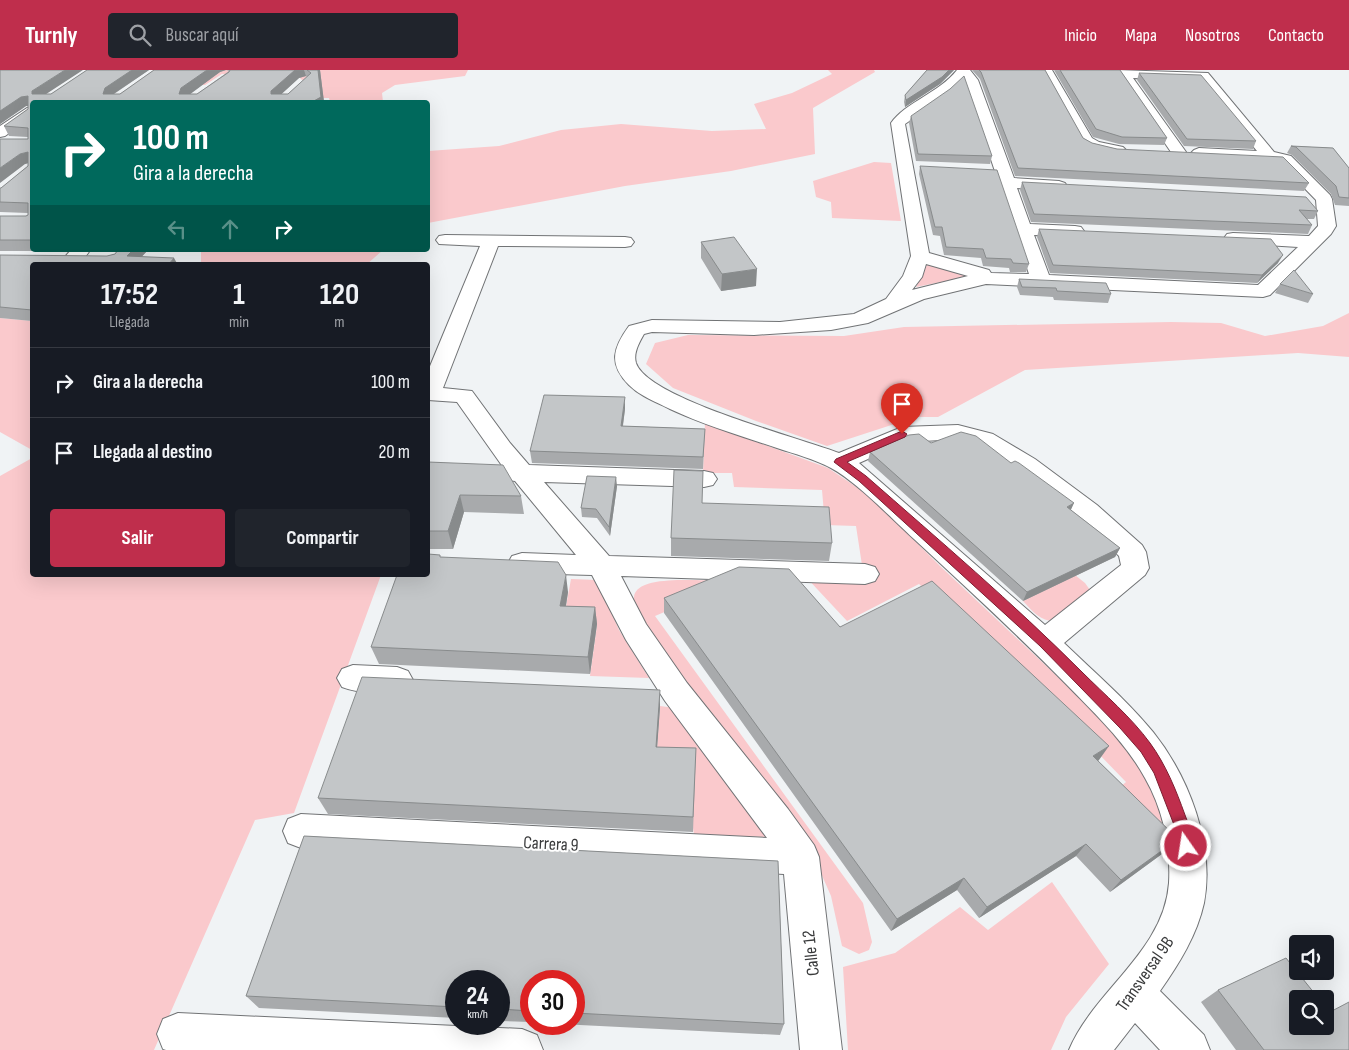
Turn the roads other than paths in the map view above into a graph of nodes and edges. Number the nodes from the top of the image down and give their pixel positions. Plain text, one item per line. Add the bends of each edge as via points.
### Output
1 (1046, 70) edge
2 (963, 71) edge
3 (1122, 72) edge
4 (30, 112) edge
5 (0, 133) edge
6 (0, 142) edge
7 (16, 142) edge
8 (1133, 151) edge
9 (1160, 152) edge
10 (1178, 152) junction
11 (1269, 156) junction
12 (905, 167) junction
13 (924, 167) edge
14 (984, 170) edge
15 (1005, 177) junction
16 (1077, 187) edge
17 (1304, 198) edge
18 (1324, 199) junction
19 (1024, 229) junction
20 (1094, 232) edge
21 (1214, 238) edge
22 (445, 240) dead end
23 (491, 240) junction
24 (625, 242) dead end
25 (1314, 242) junction
26 (920, 256) junction
27 (986, 278) junction
28 (1041, 280) junction
29 (894, 303) junction
30 (430, 392) edge
31 (430, 394) edge
32 (839, 462) junction
33 (484, 472) edge
34 (522, 473) junction
35 (704, 479) edge
36 (495, 562) edge
37 (601, 565) junction
38 (865, 574) dead end
39 (1045, 642) junction
40 (352, 678) dead end
41 (421, 681) edge
42 (637, 690) edge
43 (676, 692) junction
44 (302, 831) dead end
45 (801, 857) junction
46 (1133, 992) junction
47 (178, 1034) dead end
48 (522, 1050) edge
49 (821, 1050) edge
50 (1090, 1050) edge
51 (1189, 1050) edge

1 - 8 street via 1086,141 1095,146
2 - 12 street via 950,88 898,123
2 - 15 street via 971,80
3 - 10 street
3 - 11 street via 1203,76
4 - 5 street
6 - 7 street
9 - 10 street
10 - 11 street
11 - 18 street via 1285,159
12 - 13 street
12 - 26 street
14 - 15 street
15 - 16 street
15 - 19 street
17 - 18 street
18 - 25 street via 1327,226
19 - 20 street
19 - 28 street
21 - 25 street
22 - 23 street
23 - 24 street
23 - 30 street
25 - 28 street via 1263,291
26 - 27 street via 982,274
26 - 29 street via 912,276
27 - 28 street
27 - 29 street, Transversal 9B via 944,286
29 - 32 street, Transversal 9B via 859,319 807,328 652,326 636,330 625,350 627,367 640,384 660,395 729,424
31 - 34 street via 464,396
32 - 39 street, Transversal 9B via 862,478
32 - 39 street via 902,434 958,432 986,439 1088,511 1132,552 1135,568
33 - 34 street
34 - 35 street
34 - 37 street
36 - 37 street
37 - 38 street
37 - 43 street via 636,632
39 - 46 street, Transversal 9B via 1146,748 1171,794 1183,830 1188,862 1185,902 1172,940
40 - 41 street
42 - 43 street
43 - 45 street
44 - 45 street, Carrera 9
45 - 49 street, Calle 12
46 - 50 street, Transversal 9B
46 - 51 street
47 - 48 street

